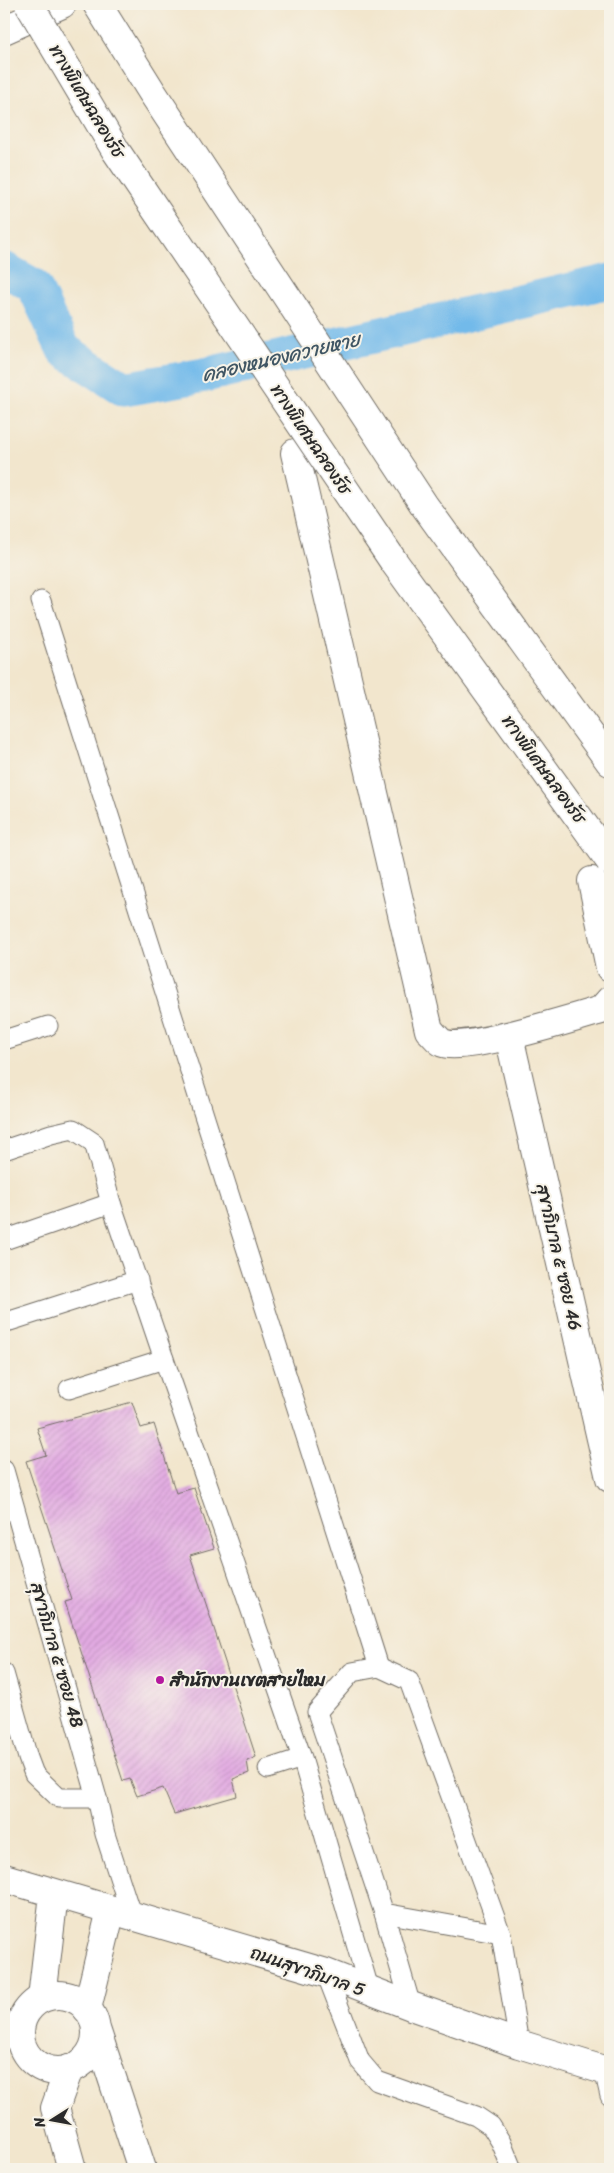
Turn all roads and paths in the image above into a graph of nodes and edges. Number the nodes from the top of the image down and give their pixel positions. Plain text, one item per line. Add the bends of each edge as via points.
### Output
1 (29, 4) edge
2 (62, 4) edge
3 (97, 4) edge
4 (4, 30) edge
5 (295, 453) dead end
6 (41, 601) dead end
7 (610, 762) edge
8 (610, 861) edge
9 (592, 881) dead end
10 (610, 968) edge
11 (610, 1000) edge
12 (48, 1026) dead end
13 (508, 1036) junction
14 (4, 1040) edge
15 (4, 1150) edge
16 (112, 1203) junction
17 (4, 1240) edge
18 (138, 1280) junction
19 (4, 1320) edge
20 (164, 1359) junction
21 (68, 1389) dead end
22 (4, 1470) edge
23 (610, 1478) edge
24 (10, 1514) edge
25 (380, 1667) junction
26 (4, 1672) edge
27 (302, 1758) junction
28 (268, 1769) dead end
29 (97, 1798) junction
30 (4, 1878) edge
31 (54, 1894) junction
32 (384, 1913) junction
33 (122, 1914) junction
34 (501, 1934) junction
35 (326, 1973) junction
36 (370, 1992) junction
37 (42, 1998) junction
38 (411, 2006) junction
39 (92, 2020) junction
40 (519, 2044) junction
41 (69, 2069) junction
42 (608, 2079) edge
43 (72, 2169) edge
44 (142, 2169) edge
45 (512, 2169) edge

1 - 8 main road, ทางพิเศษฉลองรัช, bridge via 116,151 383,546
2 - 4 main road
3 - 7 main road via 424,505
5 - 13 main road via 429,1030 443,1043 458,1045
6 - 25 lane
9 - 10 main road
11 - 13 main road via 601,1010
12 - 14 lane
13 - 23 main road, สุขาภิบาล ๕ ซอย 46
15 - 16 lane via 73,1130 94,1143
16 - 17 lane
16 - 18 lane
18 - 19 lane via 10,1321
18 - 20 lane
20 - 21 lane
20 - 27 lane
22 - 24 lane, สุขาภิบาล ๕ ซอย 48
24 - 29 lane, สุขาภิบาล ๕ ซอย 48
25 - 32 lane via 352,1672 317,1712
25 - 34 lane via 408,1681
26 - 29 lane via 34,1774 59,1798
27 - 28 lane
27 - 36 lane
29 - 33 lane, สุขาภิบาล ๕ ซอย 48
30 - 31 main road, ถนนสุขาภิบาล 5
31 - 33 main road, ถนนสุขาภิบาล 5
31 - 37 main road
32 - 34 lane
32 - 38 lane
33 - 35 main road, ถนนสุขาภิบาล 5
33 - 39 main road
34 - 40 lane
35 - 36 main road, ถนนสุขาภิบาล 5
35 - 45 lane via 360,2062 377,2081 476,2116 491,2126
36 - 38 main road, ถนนสุขาภิบาล 5
37 - 39 main road via 67,1996 79,2001
37 - 41 main road via 32,2005 21,2027 25,2052 44,2068 56,2071
38 - 40 main road, ถนนสุขาภิบาล 5
39 - 41 main road via 94,2045 89,2056
39 - 44 main road
40 - 42 main road, ถนนสุขาภิบาล 5
41 - 43 main road via 55,2108

